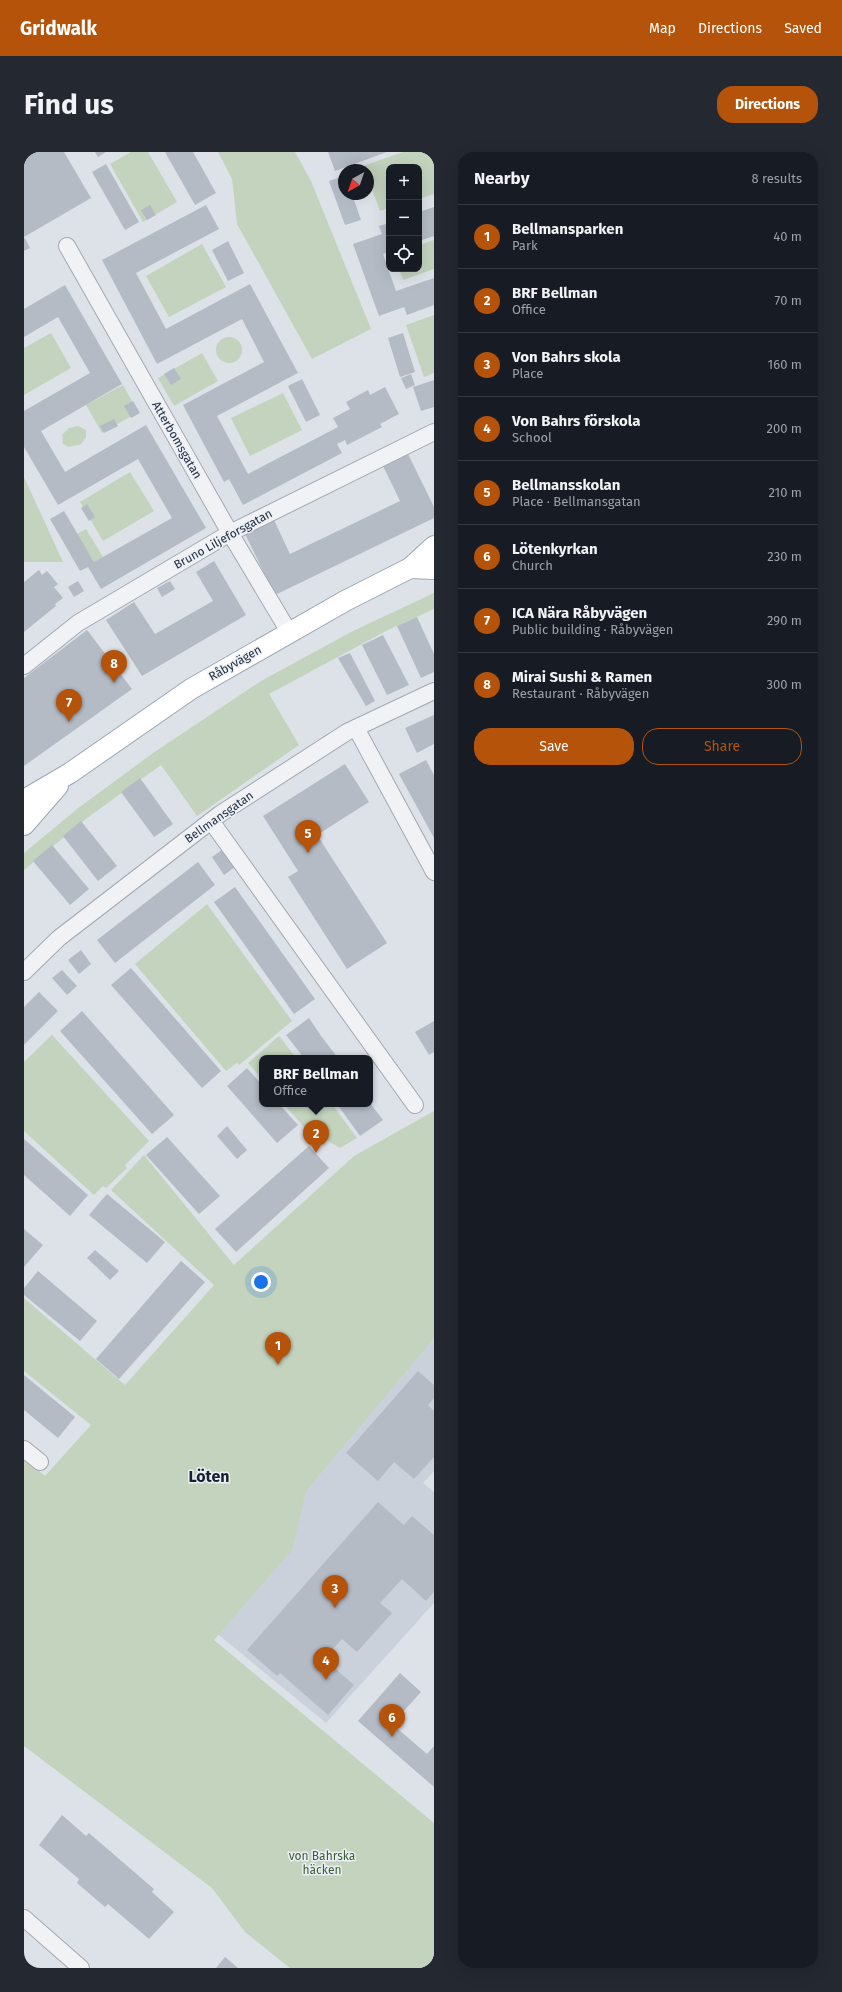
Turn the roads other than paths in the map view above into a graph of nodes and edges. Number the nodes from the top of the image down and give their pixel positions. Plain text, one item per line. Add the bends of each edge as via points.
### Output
1 (67, 246) dead end
2 (434, 432) edge
3 (230, 533) junction
4 (434, 546) edge
5 (410, 568) junction
6 (434, 569) edge
7 (289, 632) junction
8 (24, 666) edge
9 (434, 691) edge
10 (356, 728) junction
11 (70, 773) junction
12 (24, 800) edge
13 (211, 821) junction
14 (24, 825) edge
15 (434, 872) edge
16 (24, 972) edge
17 (414, 1105) dead end
18 (24, 1448) edge
19 (40, 1462) dead end
20 (24, 1918) edge
21 (81, 1968) edge

1 - 3 street, Atterbomsgatan
2 - 3 street, Bruno Liljeforsgatan
3 - 7 street, Atterbomsgatan
3 - 8 street, Bruno Liljeforsgatan via 78,623
4 - 5 main road, Råbyvägen
5 - 6 main road
5 - 7 main road, Råbyvägen
7 - 11 main road, Råbyvägen via 191,689
9 - 10 street, Bellmansgatan
10 - 13 street, Bellmansgatan
10 - 15 street
11 - 12 main road, Råbyvägen
11 - 14 main road, Råbyvägen
13 - 16 street, Bellmansgatan via 59,938
13 - 17 street
18 - 19 street
20 - 21 street

